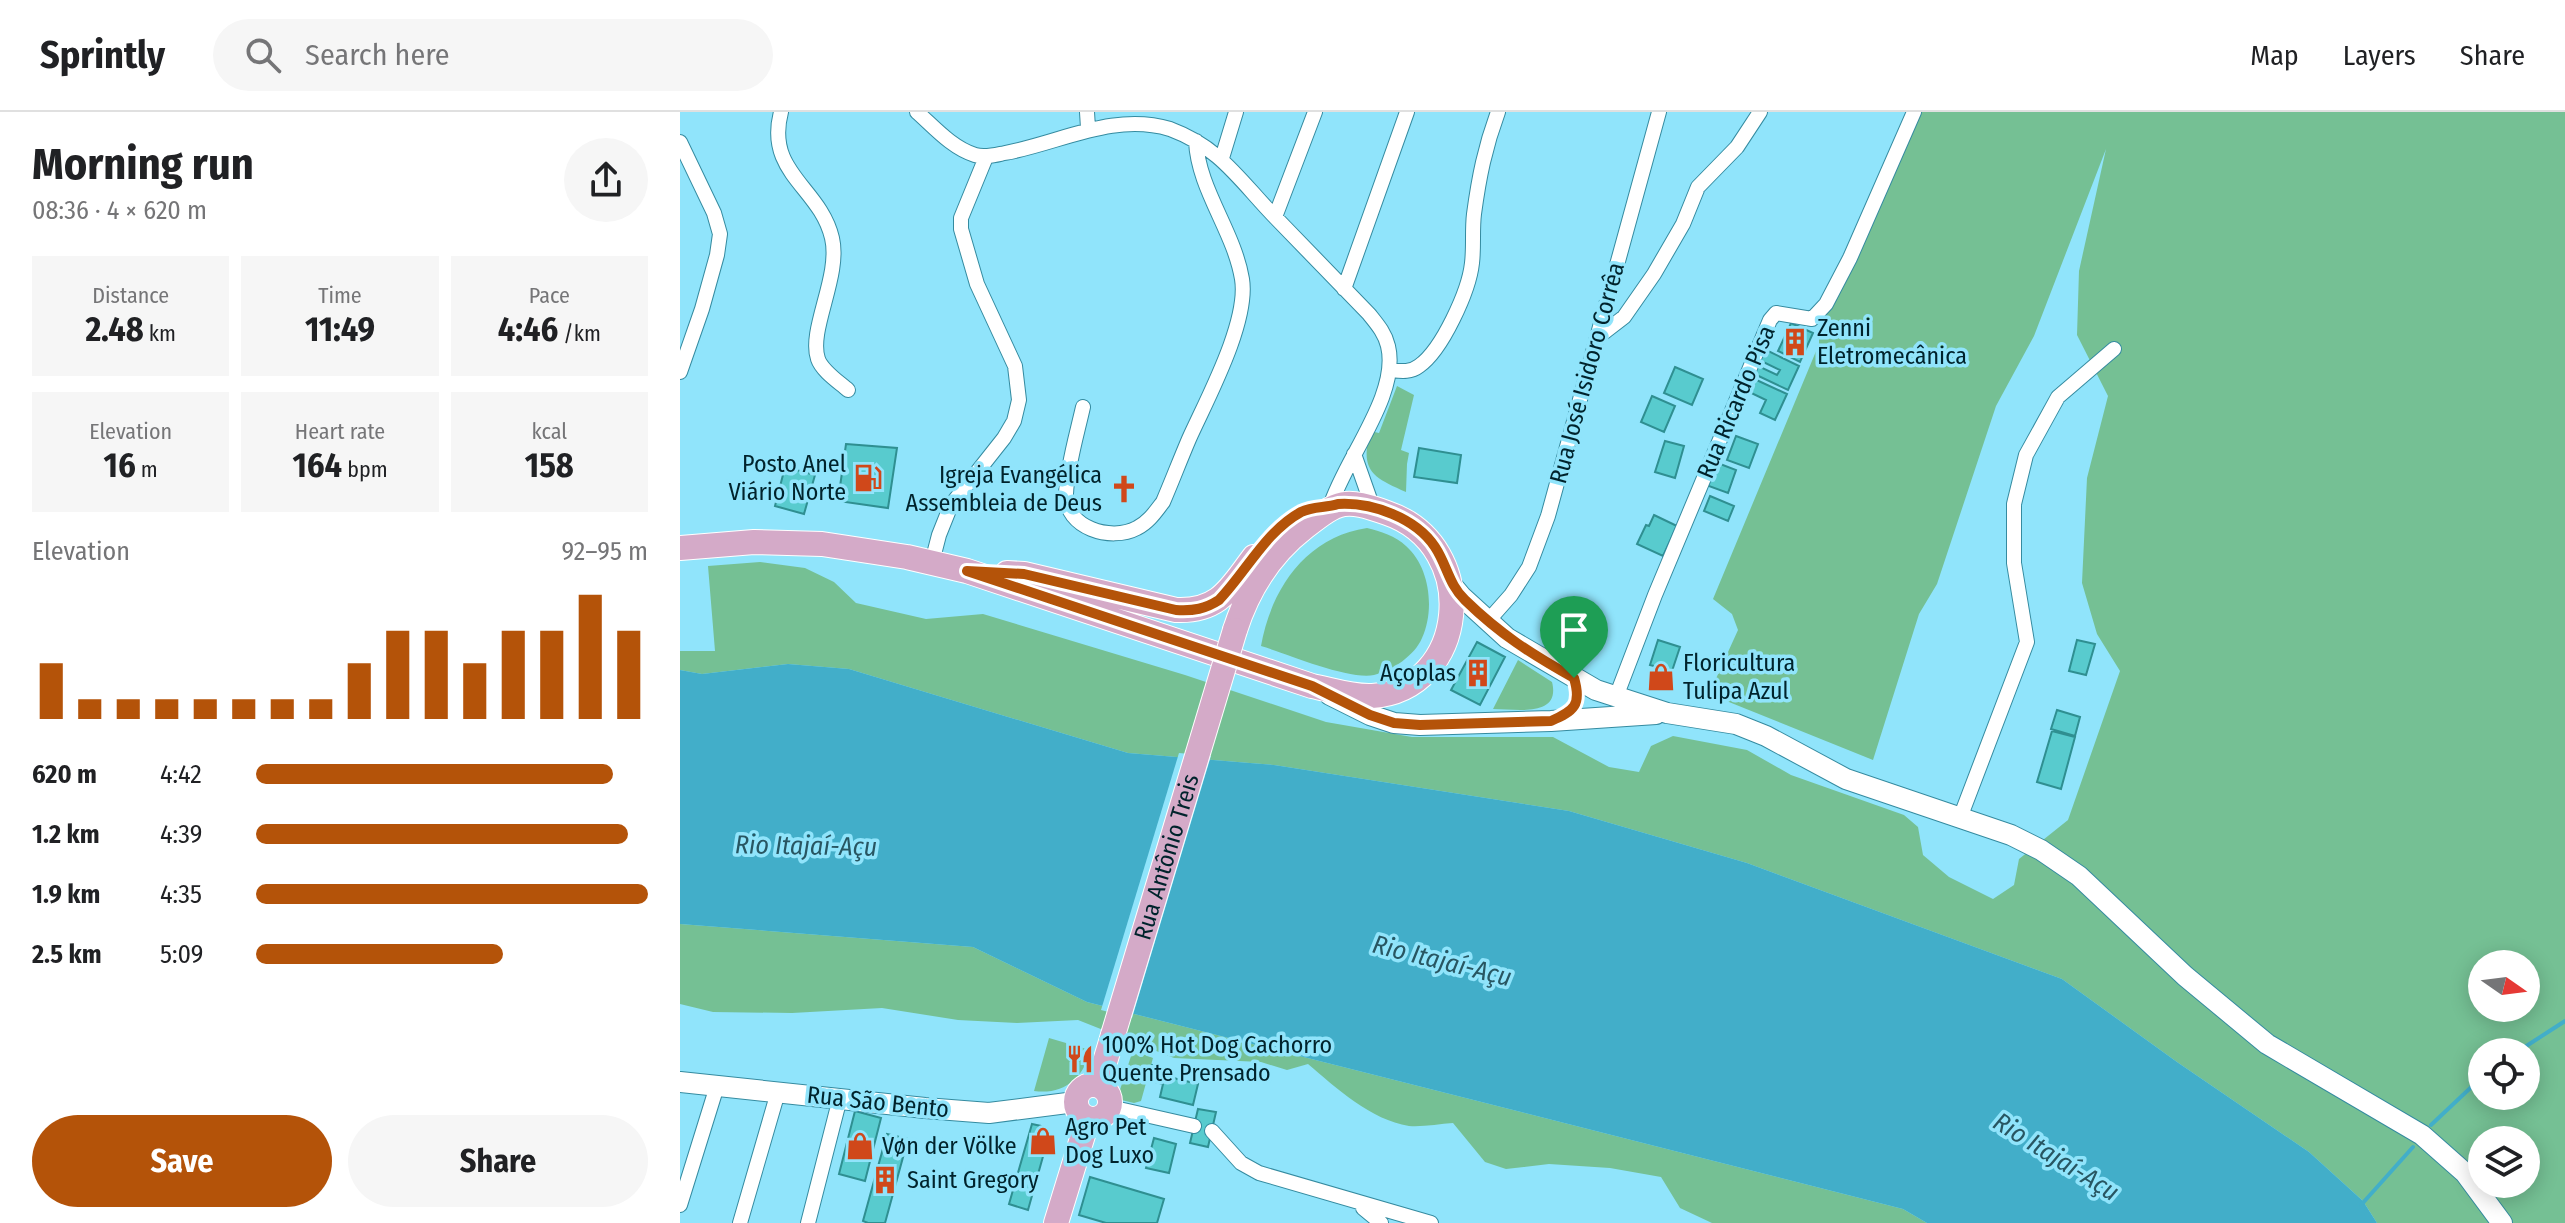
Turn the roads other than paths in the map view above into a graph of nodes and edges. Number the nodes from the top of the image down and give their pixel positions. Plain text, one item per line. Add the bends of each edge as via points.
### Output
1 (781, 112) edge
2 (917, 112) edge
3 (1087, 112) edge
4 (1236, 112) edge
5 (1315, 112) edge
6 (1407, 112) edge
7 (1498, 112) edge
8 (1659, 112) edge
9 (1760, 112) edge
10 (1914, 112) edge
11 (1088, 128) junction
12 (1196, 141) junction
13 (680, 142) edge
14 (986, 157) junction
15 (1222, 158) junction
16 (1275, 217) junction
17 (1344, 289) junction
18 (1598, 337) junction
19 (2114, 349) dead end
20 (1389, 370) junction
21 (680, 372) edge
22 (848, 390) dead end
23 (1083, 407) dead end
24 (1354, 454) junction
25 (1330, 507) junction
26 (1373, 508) junction
27 (680, 548) edge
28 (932, 562) junction
29 (967, 571) junction
30 (1451, 584) junction
31 (1488, 621) junction
32 (1574, 678) junction
33 (1312, 686) junction
34 (1616, 697) junction
35 (1667, 713) junction
36 (1551, 721) junction
37 (1960, 818) junction
38 (680, 1082) edge
39 (1098, 1085) junction
40 (717, 1086) junction
41 (778, 1092) junction
42 (840, 1098) junction
43 (1110, 1107) junction
44 (1082, 1110) junction
45 (1194, 1126) dead end
46 (1212, 1131) dead end
47 (1356, 1203) junction
48 (680, 1205) edge
49 (740, 1223) edge
50 (808, 1223) edge
51 (1056, 1223) edge
52 (1381, 1223) edge
53 (1431, 1223) edge
54 (2502, 1223) edge

1 - 22 street via 781,157 822,214 832,238 819,361
2 - 14 street via 959,148
3 - 11 street
4 - 15 street
5 - 16 street
6 - 17 street
7 - 20 street via 1485,146 1467,288 1420,366 1407,372
8 - 18 street, Rua José Isidoro Corrêa
9 - 18 street via 1737,147 1698,187 1683,224 1624,317
10 - 34 street, Rua Ricardo Pisa via 1826,304 1812,319 1776,313 1770,320
11 - 12 street via 1141,122
11 - 14 street
12 - 15 street
12 - 23 street via 1197,159 1243,282 1238,320 1163,502 1136,529 1114,534 1085,527 1069,511 1066,495
13 - 21 street via 720,234
14 - 28 street via 961,229 977,284 1015,366 1019,400 1004,438 951,505
15 - 16 street
16 - 17 street
17 - 20 street via 1381,329
18 - 31 street, Rua José Isidoro Corrêa via 1529,567
19 - 37 street via 2058,397 2026,455 2014,504 2014,563 2027,642
20 - 24 street via 1385,391
24 - 25 street
24 - 26 street
25 - 26 main road
25 - 29 main road via 1301,512 1219,600 1193,611 1024,574
25 - 39 main road, Rua Antônio Treis, bridge via 1292,539 1255,580 1243,603
26 - 30 main road via 1397,516 1427,537
27 - 28 main road via 822,544
28 - 29 main road
29 - 33 main road
30 - 31 main road
30 - 33 main road via 1451,623 1441,649 1415,681 1372,696
31 - 32 main road
32 - 34 main road
32 - 36 main road via 1574,707
33 - 36 main road via 1394,723
34 - 35 main road
35 - 36 main road
35 - 37 main road via 1736,724 1846,779
37 - 54 main road via 2011,835 2079,876 2267,1044 2422,1135 2465,1173
38 - 40 main road, Rua São Bento
39 - 43 main road via 1107,1091
39 - 44 main road via 1082,1088
40 - 41 main road, Rua São Bento
40 - 48 street
41 - 42 main road, Rua São Bento
41 - 49 street
42 - 44 main road, Rua São Bento via 997,1113
42 - 50 street
43 - 44 main road via 1103,1116
43 - 45 street
44 - 51 main road
46 - 47 street via 1241,1163 1259,1173
47 - 52 street
47 - 53 street

